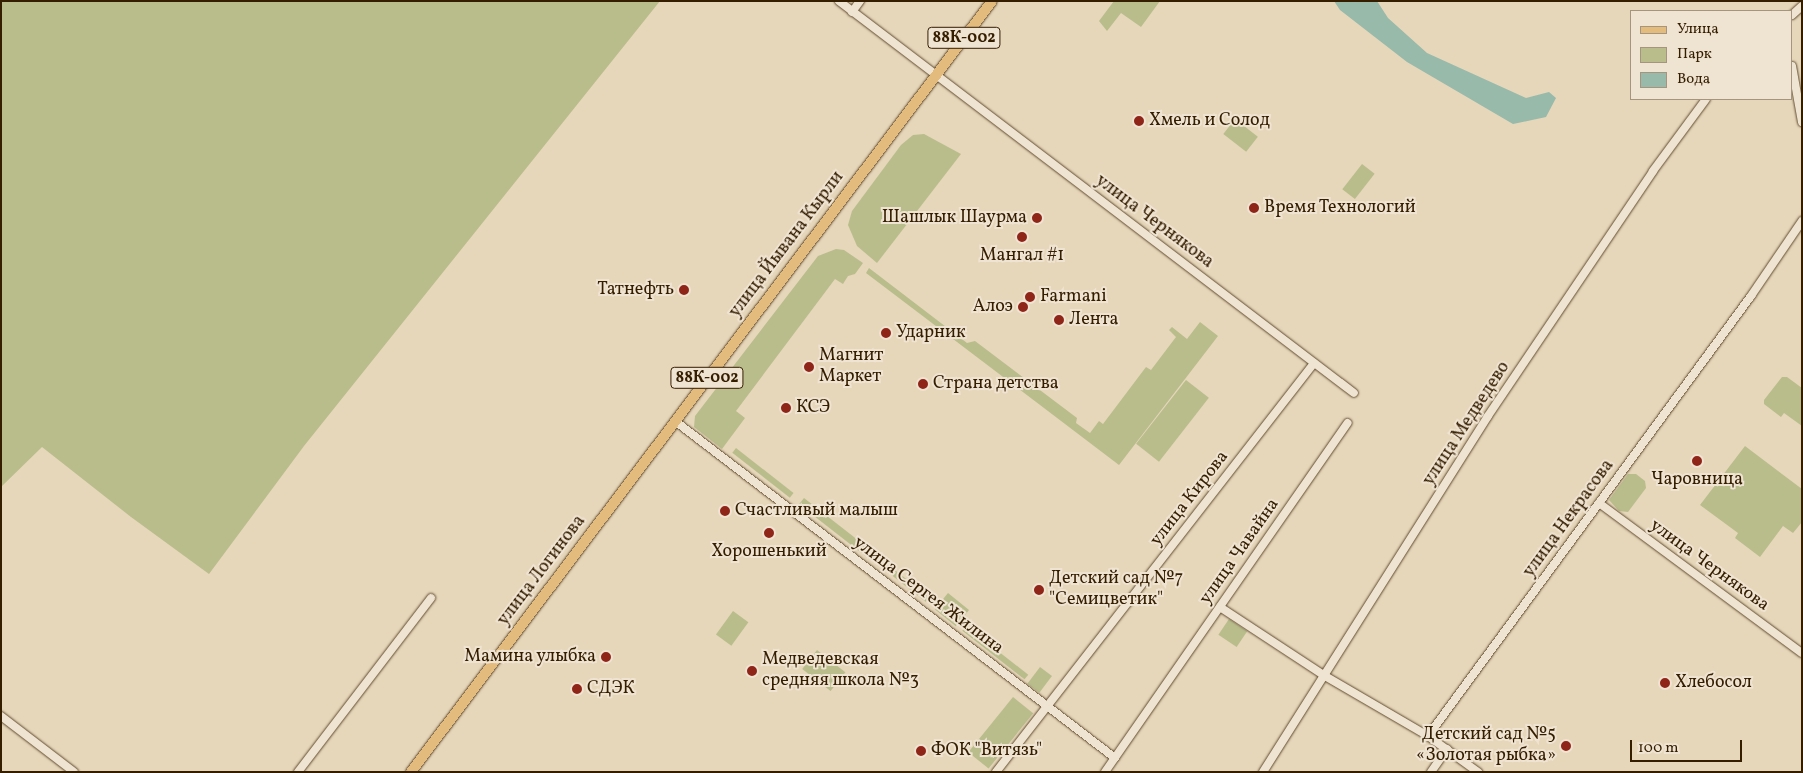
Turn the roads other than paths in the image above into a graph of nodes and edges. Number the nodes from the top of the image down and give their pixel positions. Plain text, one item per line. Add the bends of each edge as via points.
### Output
1 (839, 1) edge
2 (860, 1) edge
3 (992, 1) edge
4 (852, 12) junction
5 (1793, 72) edge
6 (936, 76) junction
7 (1705, 100) edge
8 (1802, 122) edge
9 (1802, 220) edge
10 (1314, 362) junction
11 (1354, 392) dead end
12 (675, 421) junction
13 (1348, 423) dead end
14 (1598, 503) junction
15 (608, 509) joint
16 (430, 598) dead end
17 (1220, 607) junction
18 (1802, 653) edge
19 (1325, 676) junction
20 (1048, 705) junction
21 (1, 716) edge
22 (1428, 736) junction
23 (1447, 749) junction
24 (1115, 758) junction
25 (74, 772) edge
26 (298, 772) edge
27 (411, 772) edge
28 (996, 772) edge
29 (1105, 772) edge
30 (1263, 772) edge
31 (1431, 772) edge
32 (1478, 772) edge

1 - 4 street, улица Чернякова
2 - 4 street
3 - 6 main road, улица Йывана Кырли / 88К-002
4 - 6 street, улица Чернякова
5 - 8 street
6 - 10 street, улица Чернякова
6 - 12 main road, улица Йывана Кырли / 88К-002
7 - 19 street, улица Медведево via 1488,416
9 - 14 street, улица Некрасова via 1754,292
10 - 11 street, улица Чернякова
10 - 20 street, улица Кирова
12 - 15 main road, улица Йывана Кырли / 88К-002
12 - 20 street, улица Сергея Жилина via 718,457
13 - 17 street, улица Чавайна
14 - 18 street, улица Чернякова
14 - 22 street, улица Некрасова
15 - 27 main road, улица Логинова / 88К-002
16 - 26 street
17 - 19 street
17 - 24 street, улица Чавайна
19 - 22 street
19 - 30 street, улица Медведево
20 - 24 street, улица Сергея Жилина
20 - 28 street, улица Кирова
21 - 25 street
22 - 23 street
23 - 31 street
23 - 32 street
24 - 29 street, улица Чавайна

